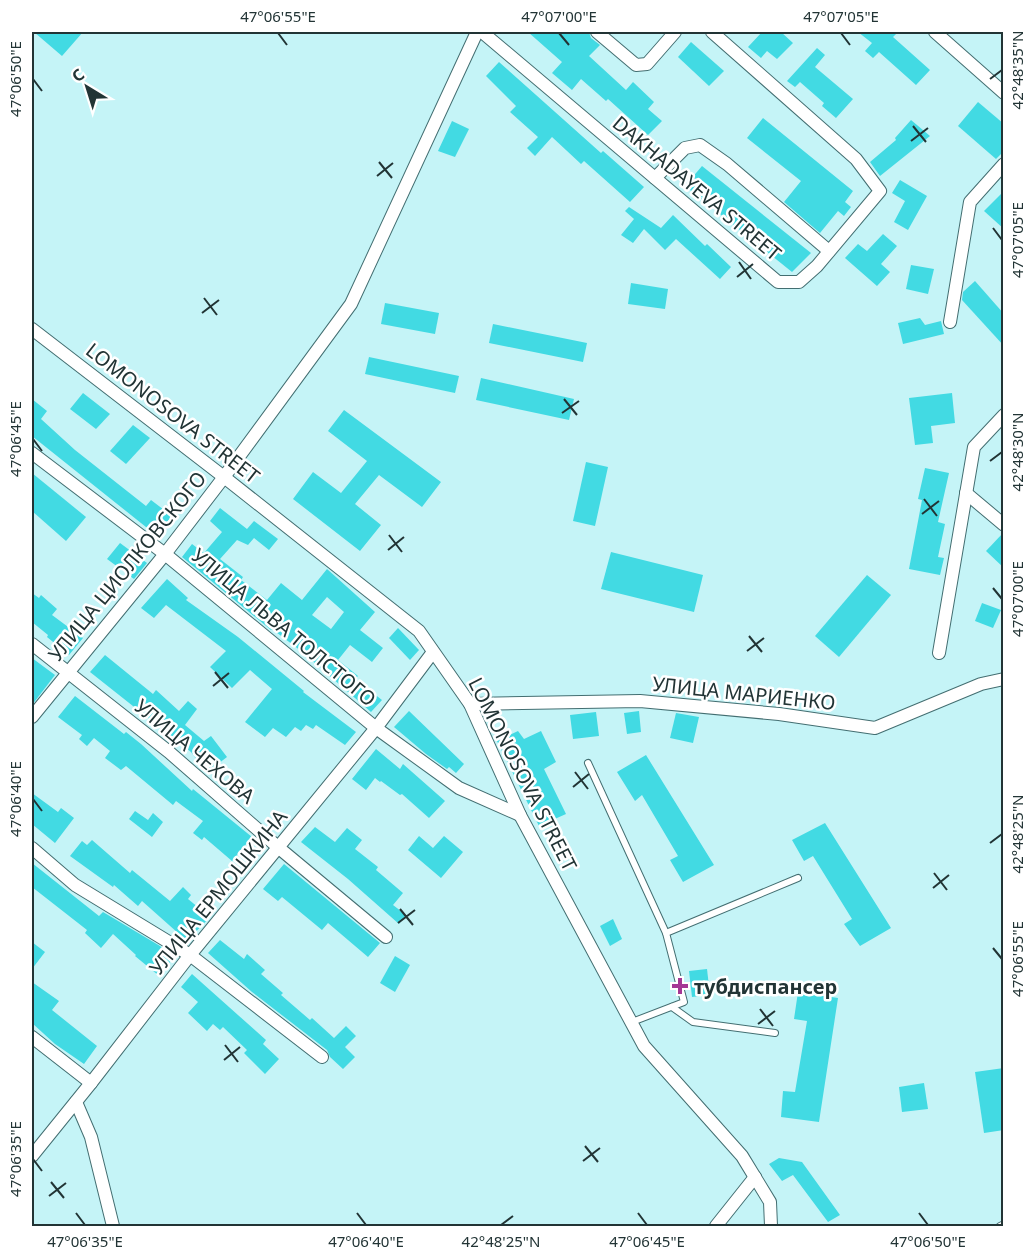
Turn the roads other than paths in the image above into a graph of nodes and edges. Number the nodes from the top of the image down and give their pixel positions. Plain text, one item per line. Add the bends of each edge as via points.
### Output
1 (477, 32) edge
2 (482, 32) edge
3 (597, 32) edge
4 (675, 32) edge
5 (712, 32) edge
6 (934, 32) edge
7 (1004, 93) edge
8 (1004, 164) edge
9 (656, 178) junction
10 (829, 251) junction
11 (950, 322) dead end
12 (32, 328) edge
13 (1004, 415) edge
14 (32, 453) edge
15 (224, 477) junction
16 (966, 493) junction
17 (1004, 525) edge
18 (165, 554) junction
19 (32, 644) edge
20 (433, 652) junction
21 (939, 652) dead end
22 (67, 672) junction
23 (1004, 679) edge
24 (470, 704) junction
25 (32, 717) edge
26 (376, 728) junction
27 (588, 763) dead end
28 (520, 815) junction
29 (32, 848) edge
30 (279, 848) junction
31 (798, 878) dead end
32 (666, 933) junction
33 (386, 937) dead end
34 (190, 955) junction
35 (672, 1007) junction
36 (632, 1022) junction
37 (775, 1033) dead end
38 (32, 1037) edge
39 (322, 1056) dead end
40 (91, 1083) junction
41 (76, 1102) junction
42 (32, 1156) edge
43 (755, 1177) junction
44 (113, 1227) edge
45 (716, 1227) edge
46 (771, 1227) edge

1 - 15 street, УЛИЦА ЦИОЛКОВСКОГО via 351,304
2 - 9 street, DAKHADAYEVA STREET
3 - 4 street via 636,65 647,64
5 - 10 street, DAKHADAYEVA STREET via 856,159 880,191
6 - 7 street
8 - 11 street via 970,202
9 - 10 street via 685,148 700,145
9 - 10 street, DAKHADAYEVA STREET via 778,282 799,282
12 - 15 street, LOMONOSOVA STREET
13 - 16 street via 974,447
14 - 18 street, УЛИЦА ЛЬВА ТОЛСТОГО
15 - 18 street, УЛИЦА ЦИОЛКОВСКОГО
15 - 20 street, LOMONOSOVA STREET via 419,631
16 - 17 street
16 - 21 street
18 - 22 street, УЛИЦА ЦИОЛКОВСКОГО
18 - 26 street, УЛИЦА ЛЬВА ТОЛСТОГО
19 - 22 street, УЛИЦА ЧЕХОВА
20 - 24 street, LOMONOSOVA STREET
20 - 26 street, УЛИЦА ЕРМОШКИНА
22 - 25 street, УЛИЦА ЦИОЛКОВСКОГО
22 - 30 street, УЛИЦА ЧЕХОВА via 169,752
23 - 24 street, УЛИЦА МАРИЕНКО via 981,684 875,728 640,701
24 - 28 street, LOMONOSOVA STREET
26 - 28 street, УЛИЦА ЛЬВА ТОЛСТОГО via 459,788
26 - 30 street, УЛИЦА ЕРМОШКИНА
27 - 32 lane
28 - 36 street, LOMONOSOVA STREET
29 - 34 street via 75,885
30 - 33 street, УЛИЦА ЧЕХОВА
30 - 34 street, УЛИЦА ЕРМОШКИНА
31 - 32 lane
32 - 35 lane via 684,1002
34 - 39 street
34 - 40 street, УЛИЦА ЕРМОШКИНА
35 - 36 lane
35 - 37 lane via 693,1022
36 - 43 street, LOMONOSOVA STREET via 644,1046 742,1156
38 - 40 street
40 - 41 street, УЛИЦА ЕРМОШКИНА
41 - 42 street, УЛИЦА ЕРМОШКИНА
41 - 44 street via 91,1137
43 - 45 street
43 - 46 street, LOMONOSOVA STREET via 770,1202

